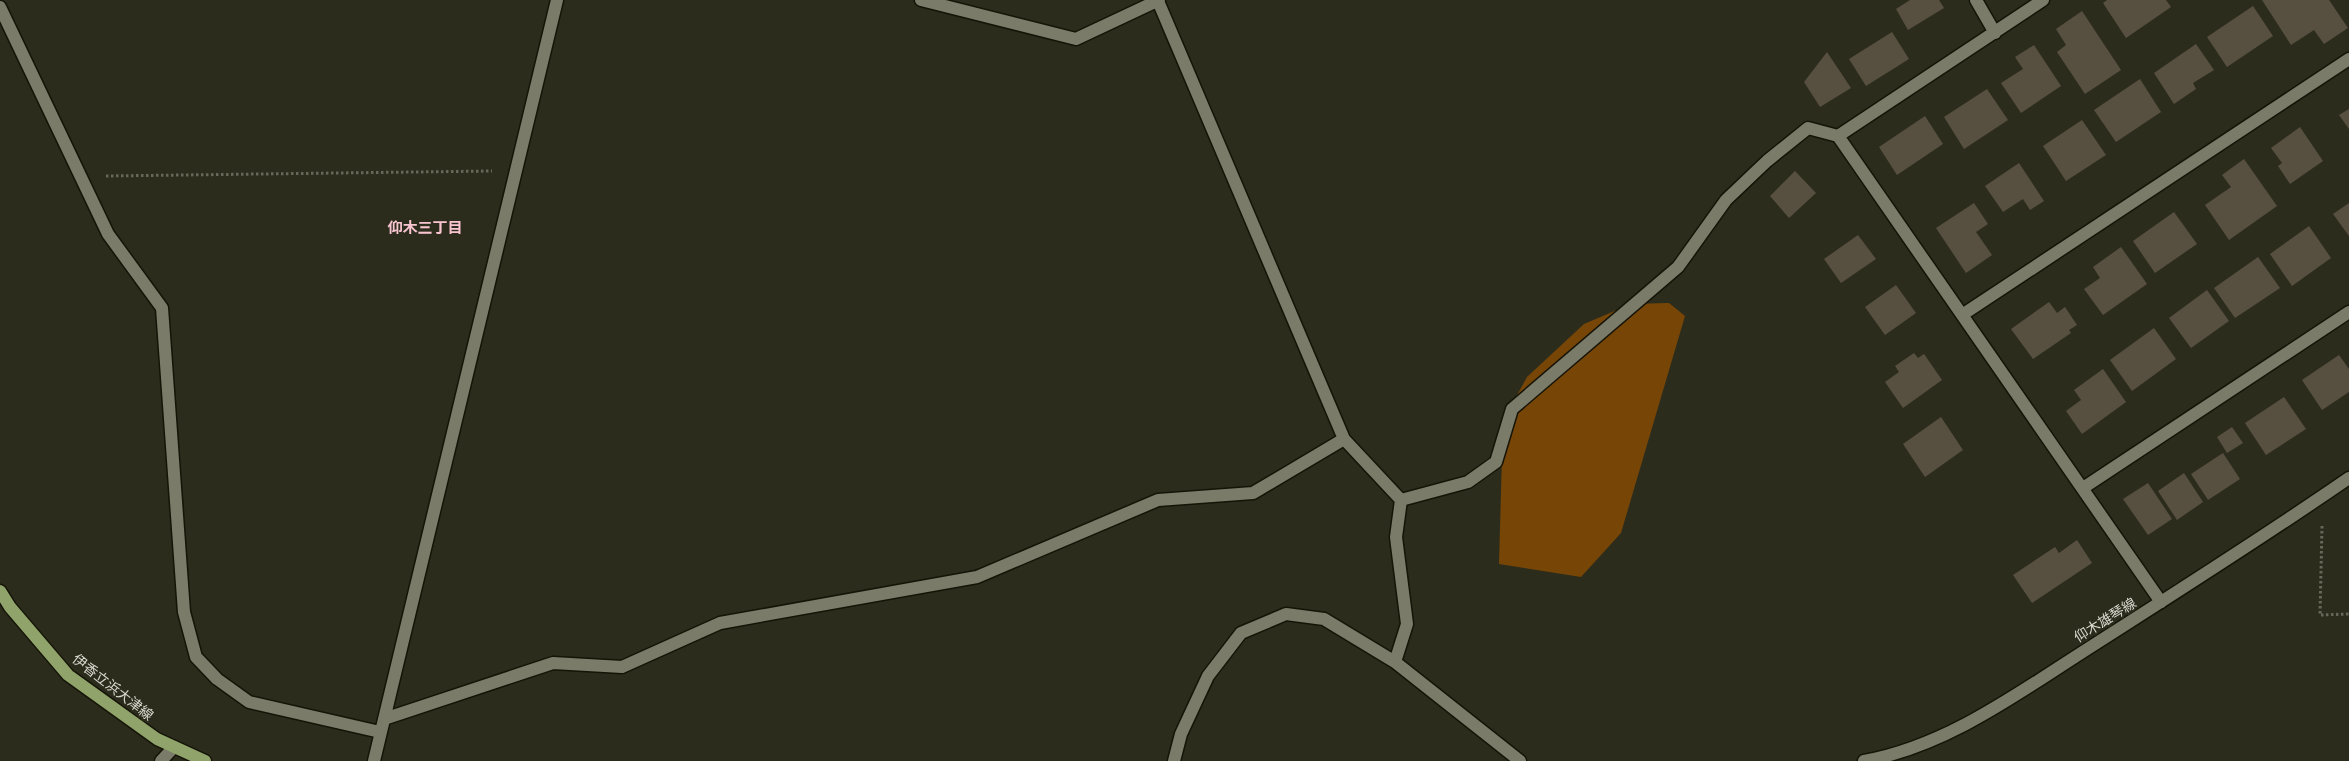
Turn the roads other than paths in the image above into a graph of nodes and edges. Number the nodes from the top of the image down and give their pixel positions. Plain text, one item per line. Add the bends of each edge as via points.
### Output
1 (557, 0) edge
2 (921, 0) edge
3 (1159, 0) edge
4 (1976, 0) edge
5 (2043, 0) edge
6 (0, 6) edge
7 (1995, 33) junction
8 (2349, 59) edge
9 (1838, 136) junction
10 (2349, 312) edge
11 (1962, 315) junction
12 (1344, 439) junction
13 (2349, 478) edge
14 (2083, 488) junction
15 (1401, 500) junction
16 (0, 591) edge
17 (2162, 602) junction
18 (1395, 662) junction
19 (384, 719) junction
20 (380, 732) junction
21 (174, 747) junction
22 (161, 761) edge
23 (205, 761) edge
24 (374, 761) edge
25 (1174, 761) edge
26 (1520, 761) edge
27 (1864, 761) edge

1 - 19 street
2 - 3 street via 1076,39
3 - 12 street
4 - 7 street
5 - 7 street
6 - 20 street via 108,234 162,308 184,612 196,657 216,679 249,702
7 - 9 street
8 - 11 street
9 - 11 street
9 - 15 street via 1808,128 1760,167 1726,200 1678,267 1512,409 1496,462 1468,482
10 - 14 street
11 - 14 street
12 - 15 street
12 - 19 street via 1253,493 1158,500 977,577 720,623 622,667 553,663
13 - 17 street, 仰木雄琴線
14 - 17 street
15 - 18 street via 1396,538 1407,624
16 - 21 main road, 伊香立浜大津線 via 68,675 157,740
17 - 27 street, 仰木雄琴線 via 1970,723 1886,757
18 - 25 street via 1324,620 1286,614 1241,633 1208,676 1181,734
18 - 26 street
19 - 20 street
20 - 24 street
21 - 22 street
21 - 23 main road, 伊香立浜大津線

